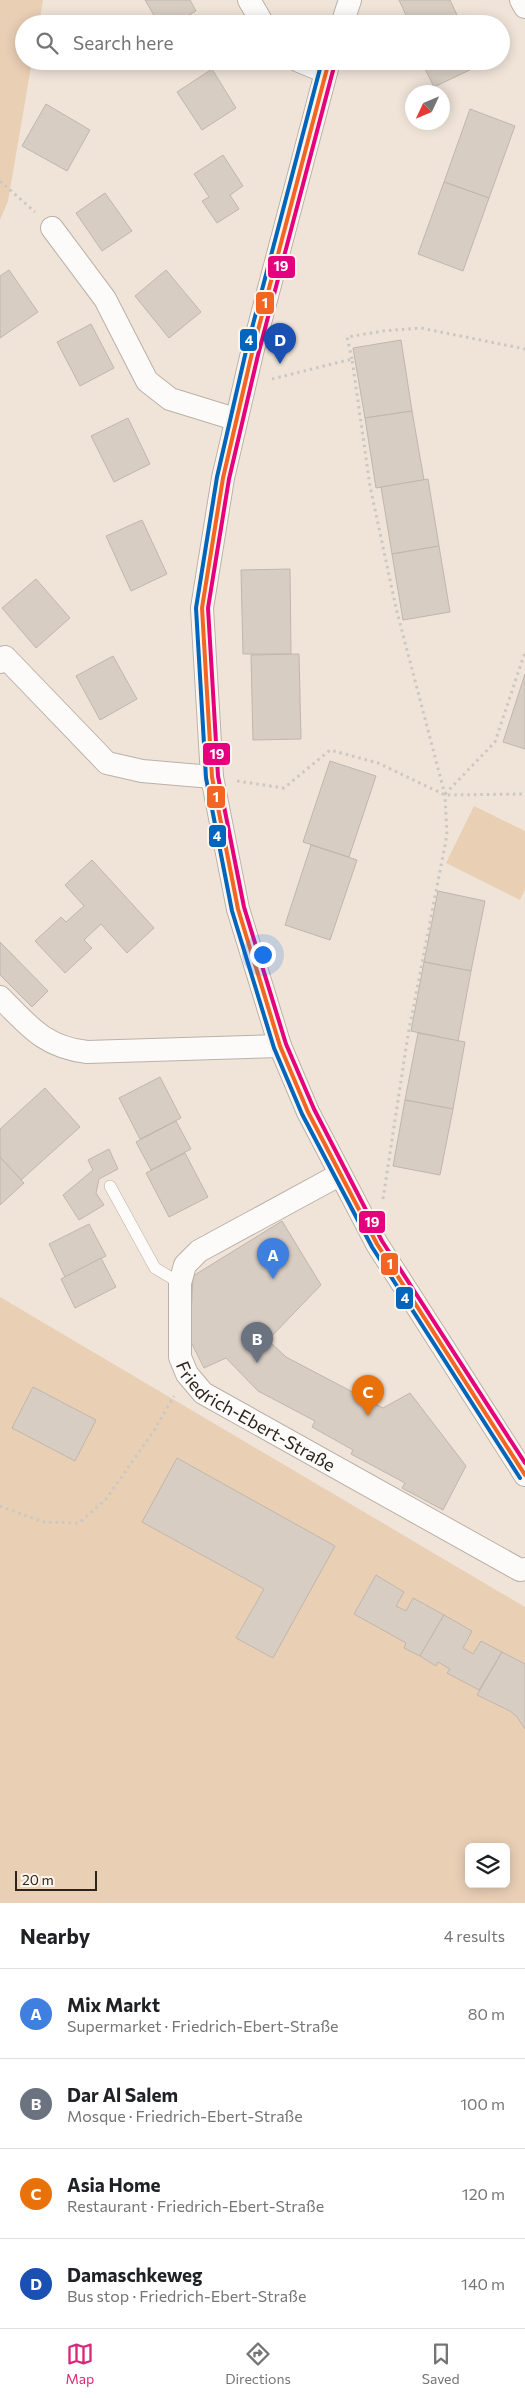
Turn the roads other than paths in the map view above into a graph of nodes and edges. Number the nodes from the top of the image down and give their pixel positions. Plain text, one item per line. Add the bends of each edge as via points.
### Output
1 (249, 0) edge
2 (350, 0) edge
3 (521, 0) edge
4 (525, 8) edge
5 (258, 15) edge
6 (345, 15) edge
7 (327, 70) edge
8 (52, 228) road end
9 (235, 419) junction
10 (2, 657) edge
11 (212, 777) junction
12 (0, 997) edge
13 (280, 1046) junction
14 (339, 1175) junction
15 (110, 1186) dead end
16 (180, 1283) junction
17 (525, 1475) edge
18 (525, 1569) edge

1 - 5 street
2 - 6 street
3 - 4 street
7 - 9 street
8 - 9 street via 105,299 147,381 170,398
9 - 11 street via 202,608
10 - 11 street via 107,763 142,771
11 - 13 street via 238,909
12 - 13 street via 37,1033 54,1045 69,1050
13 - 14 street
14 - 16 street, Friedrich-Ebert-Straße via 199,1250 185,1265
14 - 17 street via 377,1244
15 - 16 lane via 155,1268
16 - 18 street, Friedrich-Ebert-Straße via 180,1357 187,1374 203,1392 520,1570

